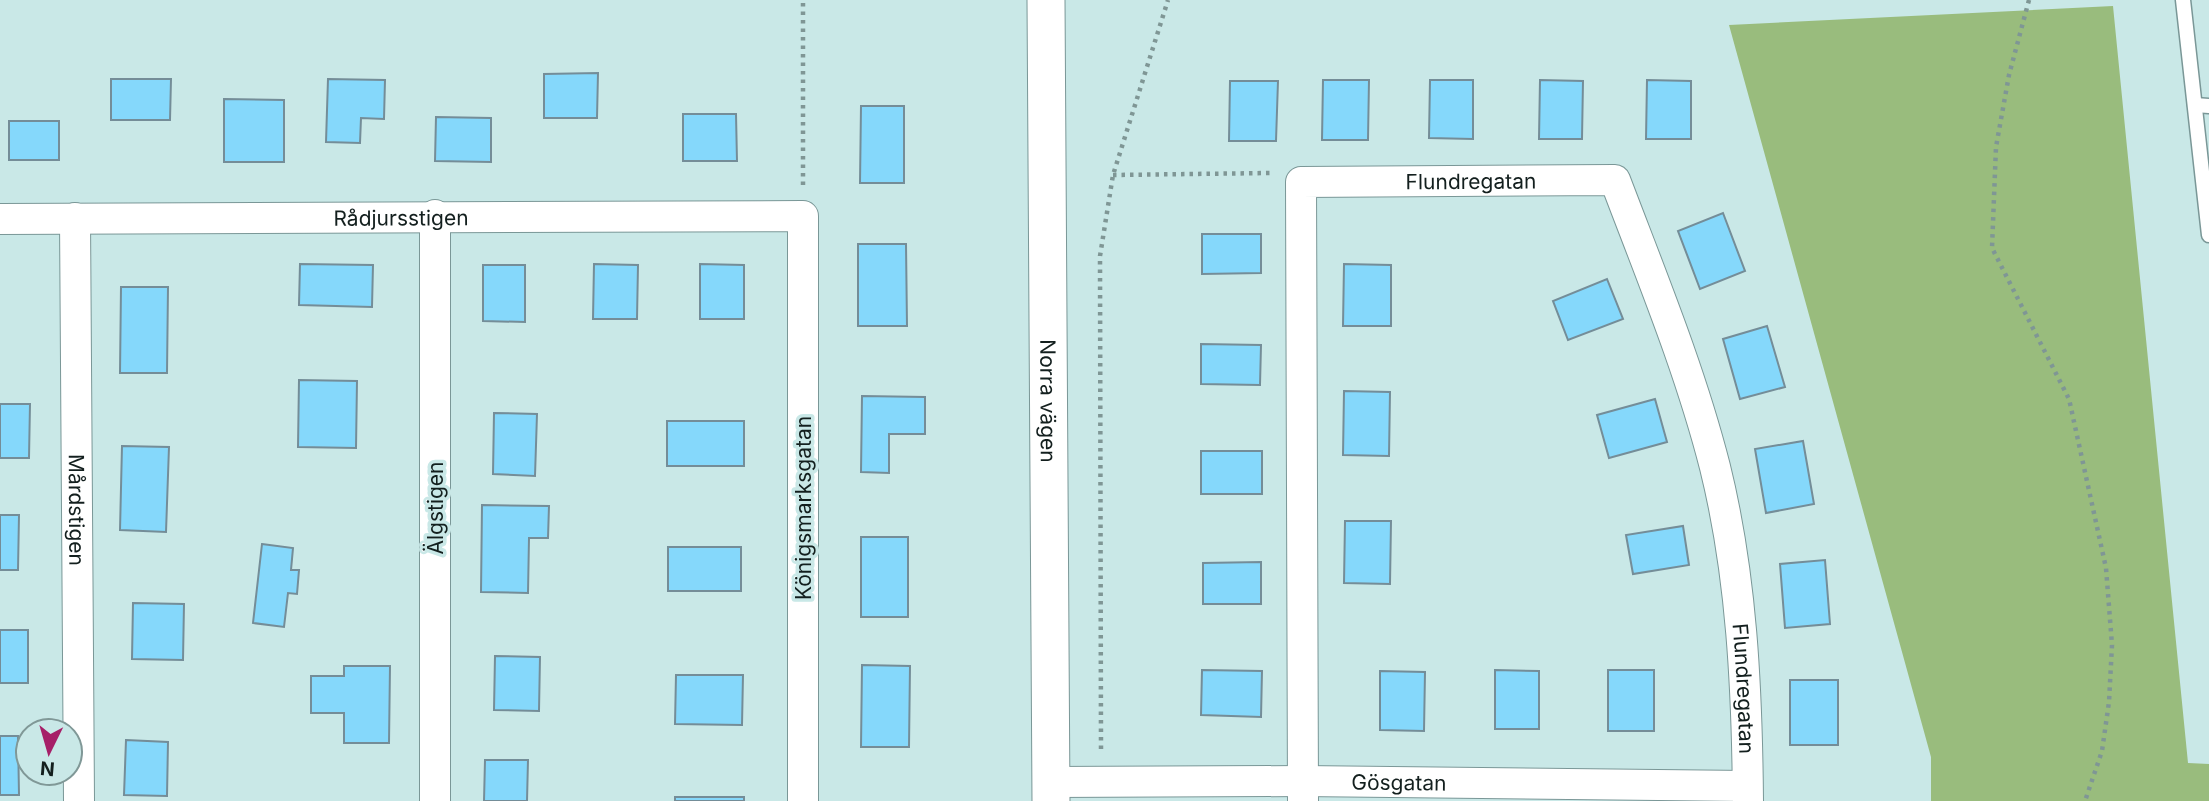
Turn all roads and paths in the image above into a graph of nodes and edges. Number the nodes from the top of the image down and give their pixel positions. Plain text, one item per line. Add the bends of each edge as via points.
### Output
1 (803, 0) edge
2 (1045, 0) edge
3 (1168, 0) edge
4 (2029, 0) edge
5 (2183, 0) edge
6 (2202, 105) edge
7 (1113, 175) junction
8 (1301, 182) junction
9 (435, 215) junction
10 (803, 216) junction
11 (75, 218) junction
12 (0, 219) edge
13 (2209, 235) edge
14 (1102, 782) junction
15 (1303, 791) edge
16 (1051, 792) edge
17 (1748, 793) edge
18 (79, 801) edge
19 (435, 801) edge
20 (803, 801) edge
21 (2085, 801) edge

1 - 10 path
2 - 16 street, Norra vägen
3 - 7 path
4 - 21 path via 1996,147 1992,248 2069,398 2106,568 2112,645 2109,702 2102,751
5 - 6 lane
6 - 13 lane
7 - 8 path via 1281,173
7 - 14 path via 1100,256
8 - 15 street
8 - 17 street, Flundregatan via 1615,180 1683,358 1715,469 1746,669
9 - 10 street, Rådjursstigen
9 - 11 street, Rådjursstigen
9 - 19 street, Älgstigen
10 - 20 street, Königsmarksgatan
11 - 12 street, Rådjursstigen
11 - 18 street, Mårdstigen
14 - 15 street, Gösgatan
14 - 16 street, Gösgatan
15 - 17 street, Gösgatan

